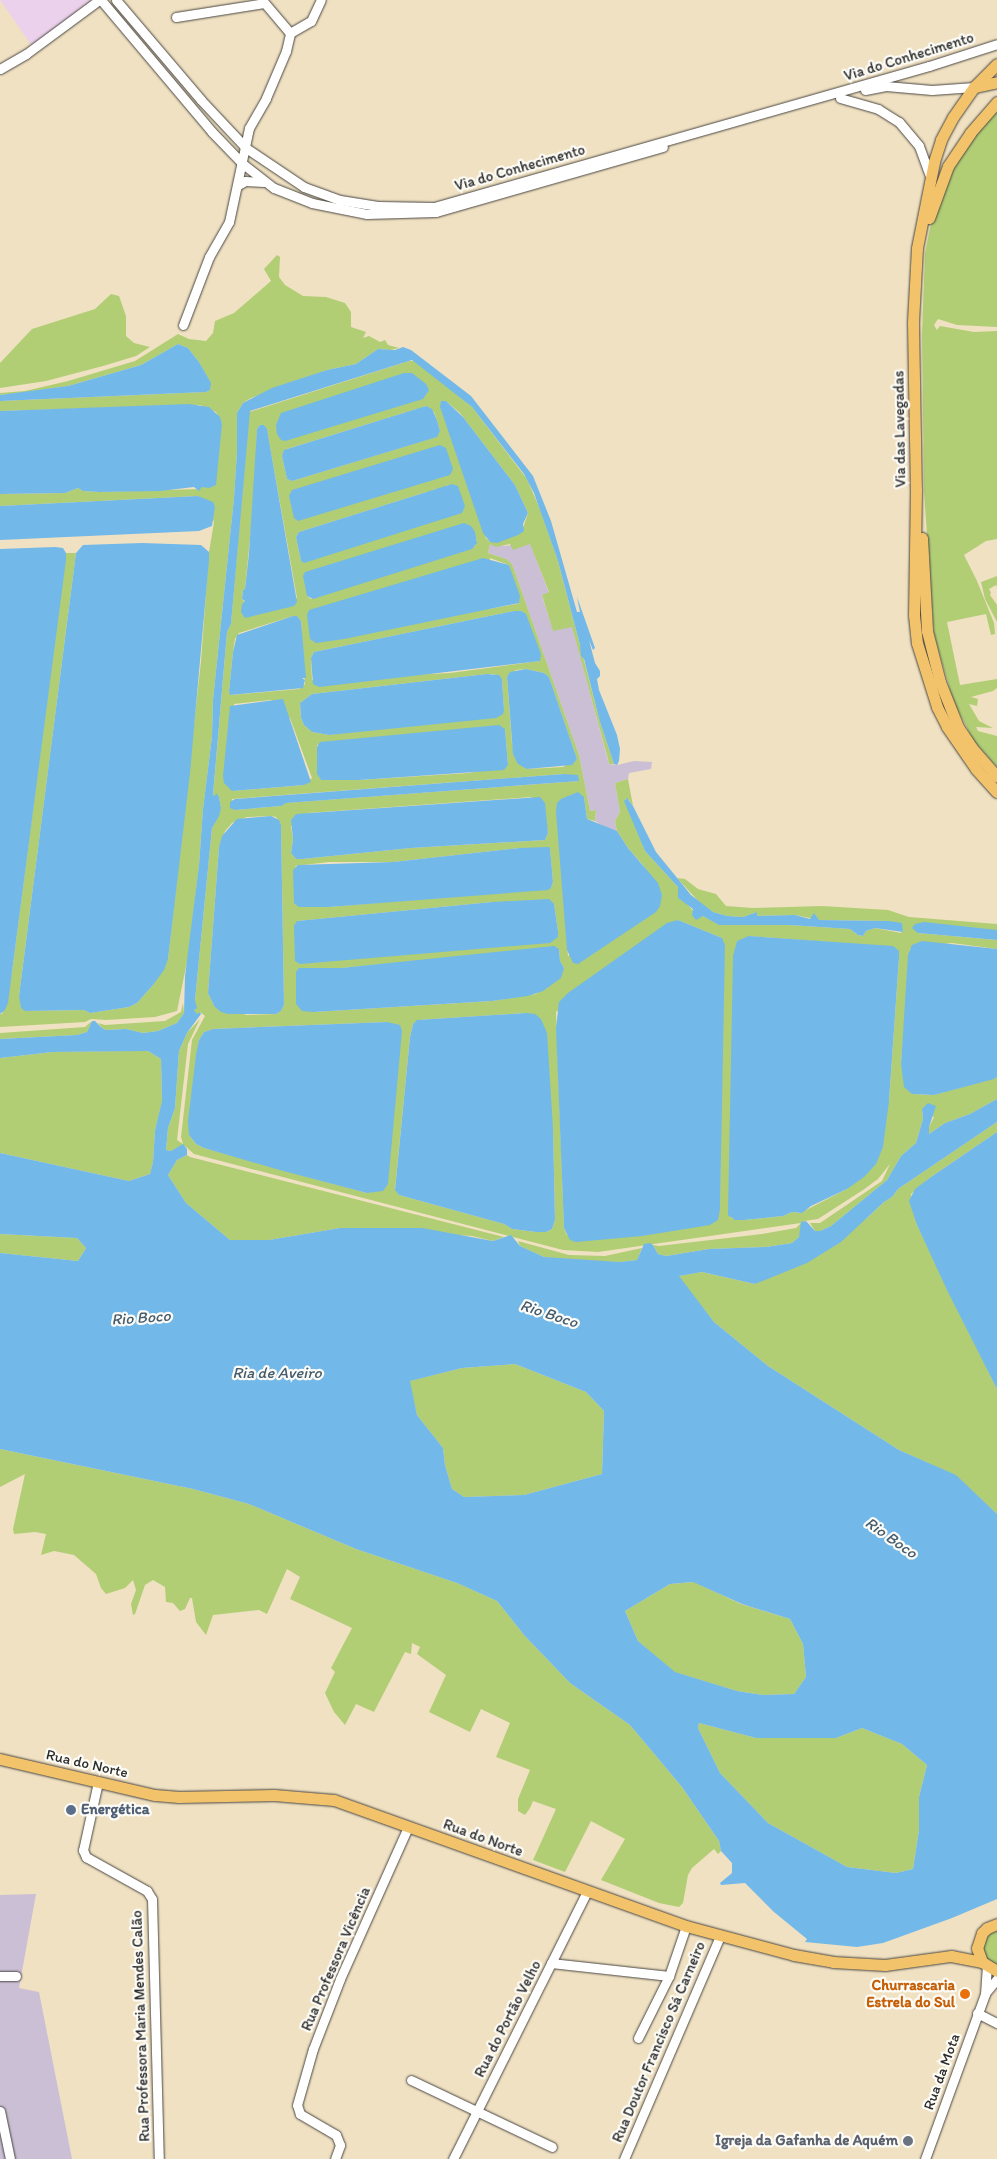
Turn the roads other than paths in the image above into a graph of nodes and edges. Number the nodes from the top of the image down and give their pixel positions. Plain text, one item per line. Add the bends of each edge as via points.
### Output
1 (100, 0) edge
2 (116, 0) edge
3 (320, 0) edge
4 (263, 2) edge
5 (176, 17) dead end
6 (290, 33) junction
7 (997, 44) edge
8 (997, 64) edge
9 (0, 69) edge
10 (180, 75) junction
11 (171, 82) junction
12 (997, 82) edge
13 (974, 87) junction
14 (840, 98) junction
15 (997, 102) edge
16 (249, 128) junction
17 (231, 133) junction
18 (246, 148) junction
19 (243, 164) junction
20 (930, 179) junction
21 (264, 182) junction
22 (238, 185) junction
23 (183, 325) dead end
24 (926, 620) junction
25 (944, 721) junction
26 (997, 777) edge
27 (997, 784) edge
28 (997, 792) edge
29 (0, 1759) edge
30 (98, 1782) junction
31 (408, 1827) junction
32 (588, 1891) junction
33 (997, 1924) edge
34 (686, 1926) junction
35 (720, 1936) junction
36 (978, 1940) junction
37 (951, 1956) junction
38 (551, 1963) junction
39 (988, 1967) edge
40 (0, 1976) edge
41 (16, 1976) dead end
42 (669, 1976) junction
43 (997, 1979) edge
44 (985, 1994) junction
45 (977, 2014) junction
46 (997, 2023) edge
47 (638, 2038) dead end
48 (411, 2080) dead end
49 (477, 2110) junction
50 (0, 2111) edge
51 (552, 2147) dead end
52 (10, 2159) edge
53 (158, 2159) edge
54 (336, 2159) edge
55 (453, 2159) edge
56 (624, 2159) edge
57 (925, 2159) edge

1 - 9 street
1 - 11 street, Via do Conhecimento
2 - 10 street, Via do Conhecimento
3 - 6 street via 311,21
4 - 5 street
4 - 6 street
6 - 16 street via 266,98
7 - 18 street, Via do Conhecimento via 434,207 378,206 340,200 293,180
8 - 13 main road, Via das Lavegadas
10 - 11 street
10 - 17 street, Via do Conhecimento
11 - 19 street, Via do Conhecimento
12 - 13 main road
13 - 14 street, Via do Conhecimento via 932,90 886,86
13 - 20 main road, Via das Lavegadas via 953,117
14 - 20 street via 878,108 899,122 919,146
14 - 21 street, Via do Conhecimento via 436,212 389,214 346,211 296,198
15 - 24 main road, Via das Lavegadas via 970,133 948,166 933,202 920,262 920,506
16 - 17 street
16 - 18 street
17 - 18 street, Via do Conhecimento
18 - 19 street
19 - 21 street, Via do Conhecimento
19 - 22 street
20 - 25 main road, Via das Lavegadas via 914,281 914,615 917,643
21 - 22 street via 245,181
22 - 23 street via 229,222 209,257
24 - 25 main road via 924,646 945,711
24 - 26 main road, Via das Lavegadas via 932,656 958,727
25 - 27 main road via 951,724
25 - 28 main road, Via das Lavegadas via 960,749
29 - 30 main road, Rua do Norte
30 - 31 main road, Rua do Norte via 179,1797 274,1795 334,1800
30 - 53 street, Rua Professora Maria Mendes Calão via 83,1850 86,1857 147,1891 152,1898
31 - 32 main road, Rua do Norte
31 - 54 street, Rua Professora Vicência via 340,1979 313,2049 298,2105 300,2114 336,2135 340,2145
32 - 34 main road, Rua do Norte
32 - 38 street, Rua do Portão Velho
33 - 36 main road, Rua do Norte via 987,1928
34 - 35 main road, Rua do Norte
34 - 42 street
35 - 37 main road, Rua do Norte via 833,1962 885,1965
35 - 56 street, Rua Doutor Francisco Sá Carneiro
36 - 37 main road, Rua do Norte
36 - 39 main road via 977,1948
37 - 39 main road, Rua do Norte
38 - 42 street
38 - 49 street, Rua do Portão Velho
39 - 44 street, Rua da Mota
40 - 41 street
42 - 47 street
43 - 44 street, Rua da Mota
44 - 45 street, Rua da Mota
45 - 46 street
45 - 57 street, Rua da Mota
48 - 49 street
49 - 51 street
49 - 55 street, Rua do Portão Velho
50 - 52 street

